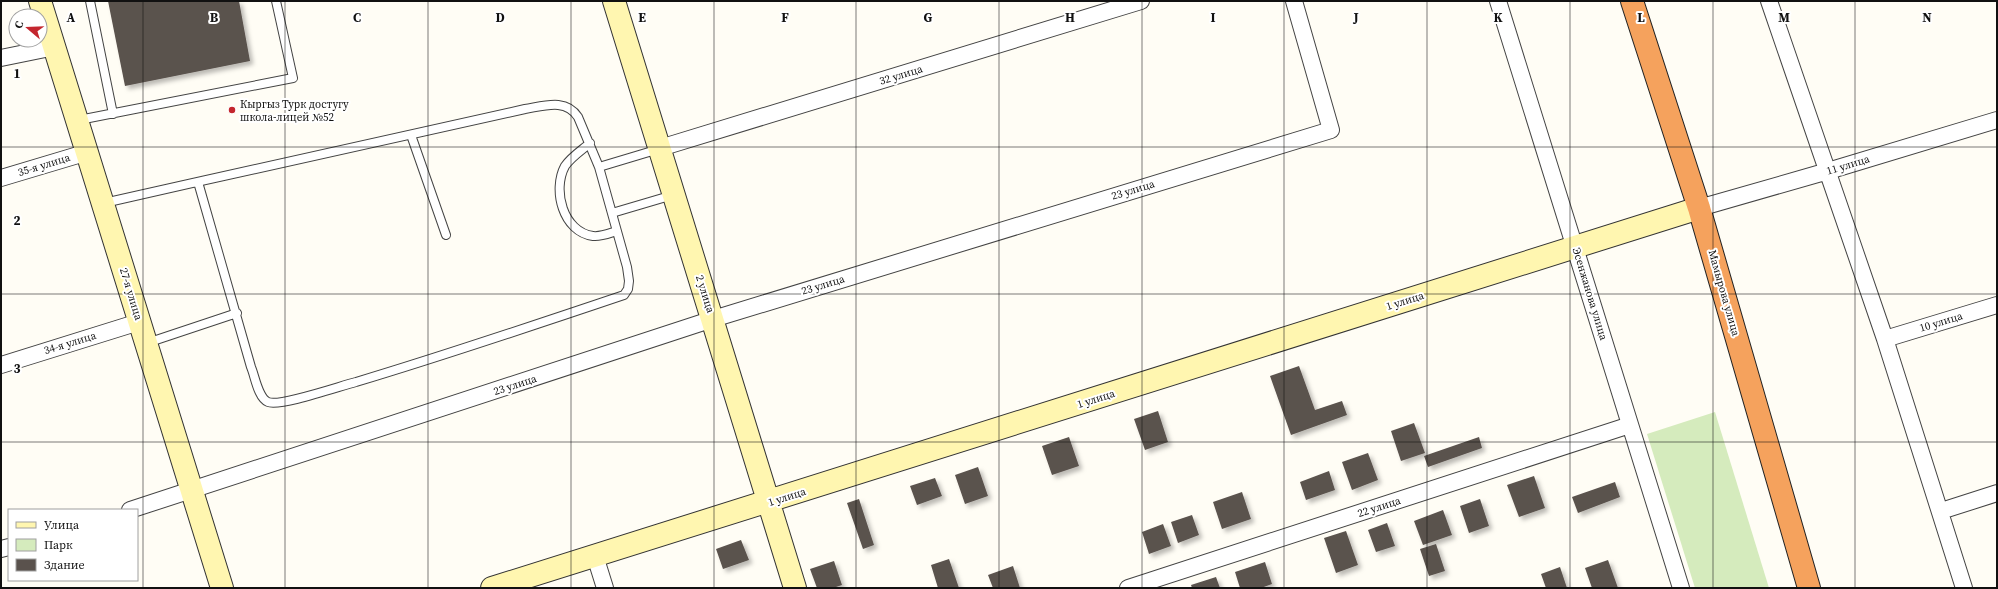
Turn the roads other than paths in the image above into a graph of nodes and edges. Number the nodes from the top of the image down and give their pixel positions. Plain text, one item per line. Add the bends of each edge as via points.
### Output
1 (40, 1) edge
2 (90, 1) edge
3 (276, 1) edge
4 (614, 1) edge
5 (1141, 1) edge
6 (1294, 1) edge
7 (1498, 1) edge
8 (1632, 1) edge
9 (1771, 2) edge
10 (55, 47) junction
11 (1, 58) edge
12 (113, 114) junction
13 (78, 120) junction
14 (1997, 120) edge
15 (411, 135) junction
16 (590, 143) junction
17 (660, 148) junction
18 (88, 152) junction
19 (599, 167) junction
20 (1828, 171) junction
21 (1, 178) edge
22 (198, 182) junction
23 (673, 195) junction
24 (103, 203) junction
25 (1699, 208) junction
26 (612, 213) junction
27 (617, 231) junction
28 (446, 235) dead end
29 (1575, 247) junction
30 (1997, 305) edge
31 (237, 313) junction
32 (713, 319) junction
33 (139, 322) junction
34 (1885, 338) junction
35 (147, 343) junction
36 (1, 365) edge
37 (1630, 425) junction
38 (191, 491) junction
39 (1997, 493) edge
40 (768, 502) junction
41 (133, 509) edge
42 (1941, 511) junction
43 (595, 556) junction
44 (222, 588) edge
45 (492, 588) edge
46 (605, 588) edge
47 (795, 588) edge
48 (1128, 588) edge
49 (1681, 588) edge
50 (1809, 588) edge
51 (1964, 588) edge

1 - 10 street, 27-я улица
2 - 12 lane
3 - 12 lane via 293,78
4 - 17 street, 2 улица
5 - 17 street, 32 улица
6 - 32 street, 23 улица via 1331,130
7 - 29 street, Эсенжанова улица
8 - 25 highway, Мамырова улица
9 - 20 street
10 - 11 street
10 - 13 street, 27-я улица
12 - 13 lane
13 - 18 street, 27-я улица
14 - 20 street, 11 улица
15 - 16 lane via 524,109 563,105 574,110
15 - 22 lane
15 - 28 lane
16 - 19 lane
16 - 27 lane via 570,160 562,173 559,185 562,205 570,224 581,232 594,236
17 - 19 lane
17 - 23 street, 2 улица
18 - 21 street, 35-я улица
18 - 24 street, 27-я улица
19 - 26 lane
20 - 25 street, 11 улица
20 - 34 street
22 - 24 lane
22 - 31 lane
23 - 26 lane
23 - 32 street, 2 улица
24 - 33 street, 27-я улица
25 - 29 street, 1 улица
25 - 50 highway, Мамырова улица
26 - 27 lane
27 - 31 lane via 629,280 624,295 496,338 299,398 274,403 267,402 262,396
29 - 37 street, Эсенжанова улица
29 - 40 street, 1 улица
30 - 34 street, 10 улица
31 - 35 lane
32 - 38 street, 23 улица
32 - 40 street, 2 улица
33 - 35 street, 27-я улица
33 - 36 street, 34-я улица
34 - 42 street
35 - 38 street, 27-я улица
37 - 48 street, 22 улица
37 - 49 street, Эсенжанова улица
38 - 41 street, 23 улица
38 - 44 street, 27-я улица
39 - 42 street
40 - 43 street, 1 улица
40 - 47 street, 2 улица
42 - 51 street
43 - 45 street, 1 улица
43 - 46 street

